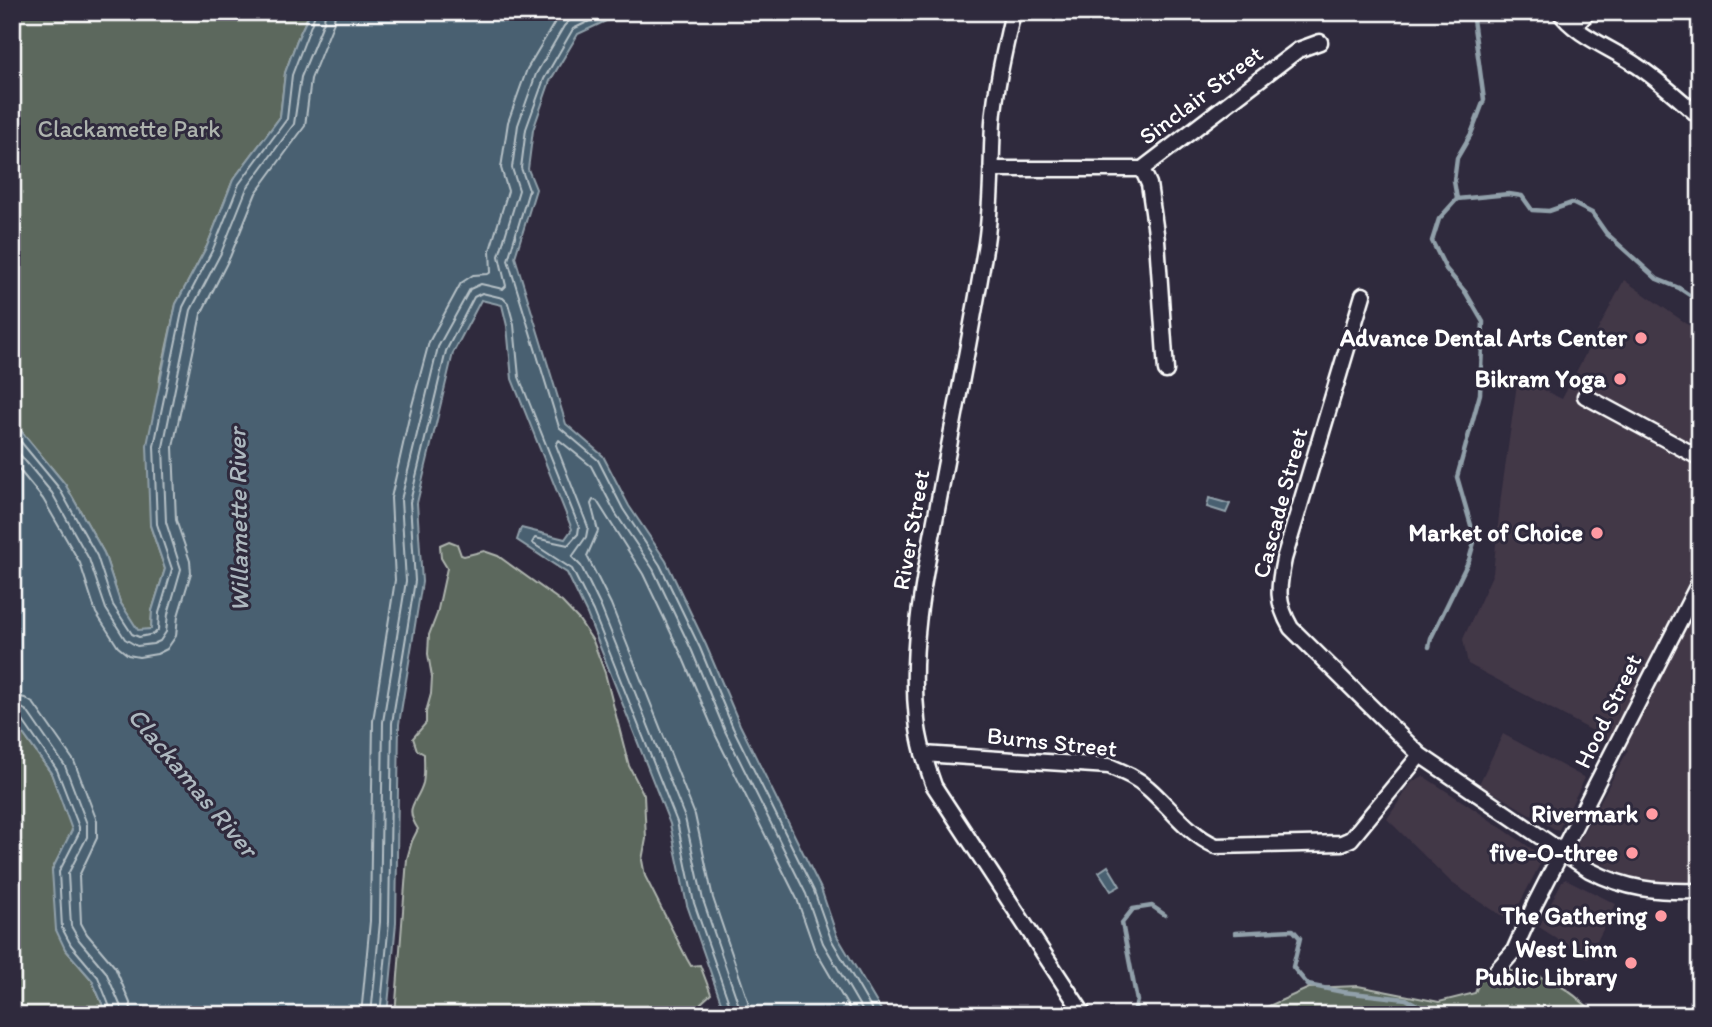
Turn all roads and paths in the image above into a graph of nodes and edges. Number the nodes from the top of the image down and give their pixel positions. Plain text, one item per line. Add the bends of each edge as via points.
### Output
1 (1013, 12) edge
2 (1560, 12) edge
3 (1588, 12) edge
4 (1574, 27) junction
5 (1320, 41) dead end
6 (1700, 117) edge
7 (991, 169) junction
8 (1142, 169) junction
9 (1363, 296) dead end
10 (1166, 371) dead end
11 (1586, 396) dead end
12 (1700, 458) edge
13 (1700, 581) edge
14 (923, 754) junction
15 (1420, 755) junction
16 (1563, 851) junction
17 (1700, 891) edge
18 (1497, 970) dead end
19 (1084, 1015) edge

1 - 7 street, River Street via 999,78
2 - 4 street
3 - 4 street
4 - 6 street via 1636,64
5 - 8 street, Sinclair Street via 1298,50
7 - 8 street
7 - 14 street, River Street via 974,317 923,582 914,684
8 - 10 street, Sinclair Street via 1149,184 1157,240
9 - 15 street, Cascade Street via 1284,559 1280,610 1291,628
11 - 12 street
13 - 16 street, Hood Street
14 - 15 street, Burns Street via 1109,766 1130,774 1200,839 1216,846 1342,843 1351,839
14 - 19 street, River Street via 934,786
15 - 16 street
16 - 17 street via 1589,870 1623,885 1658,892
16 - 18 street, Hood Street via 1514,951

